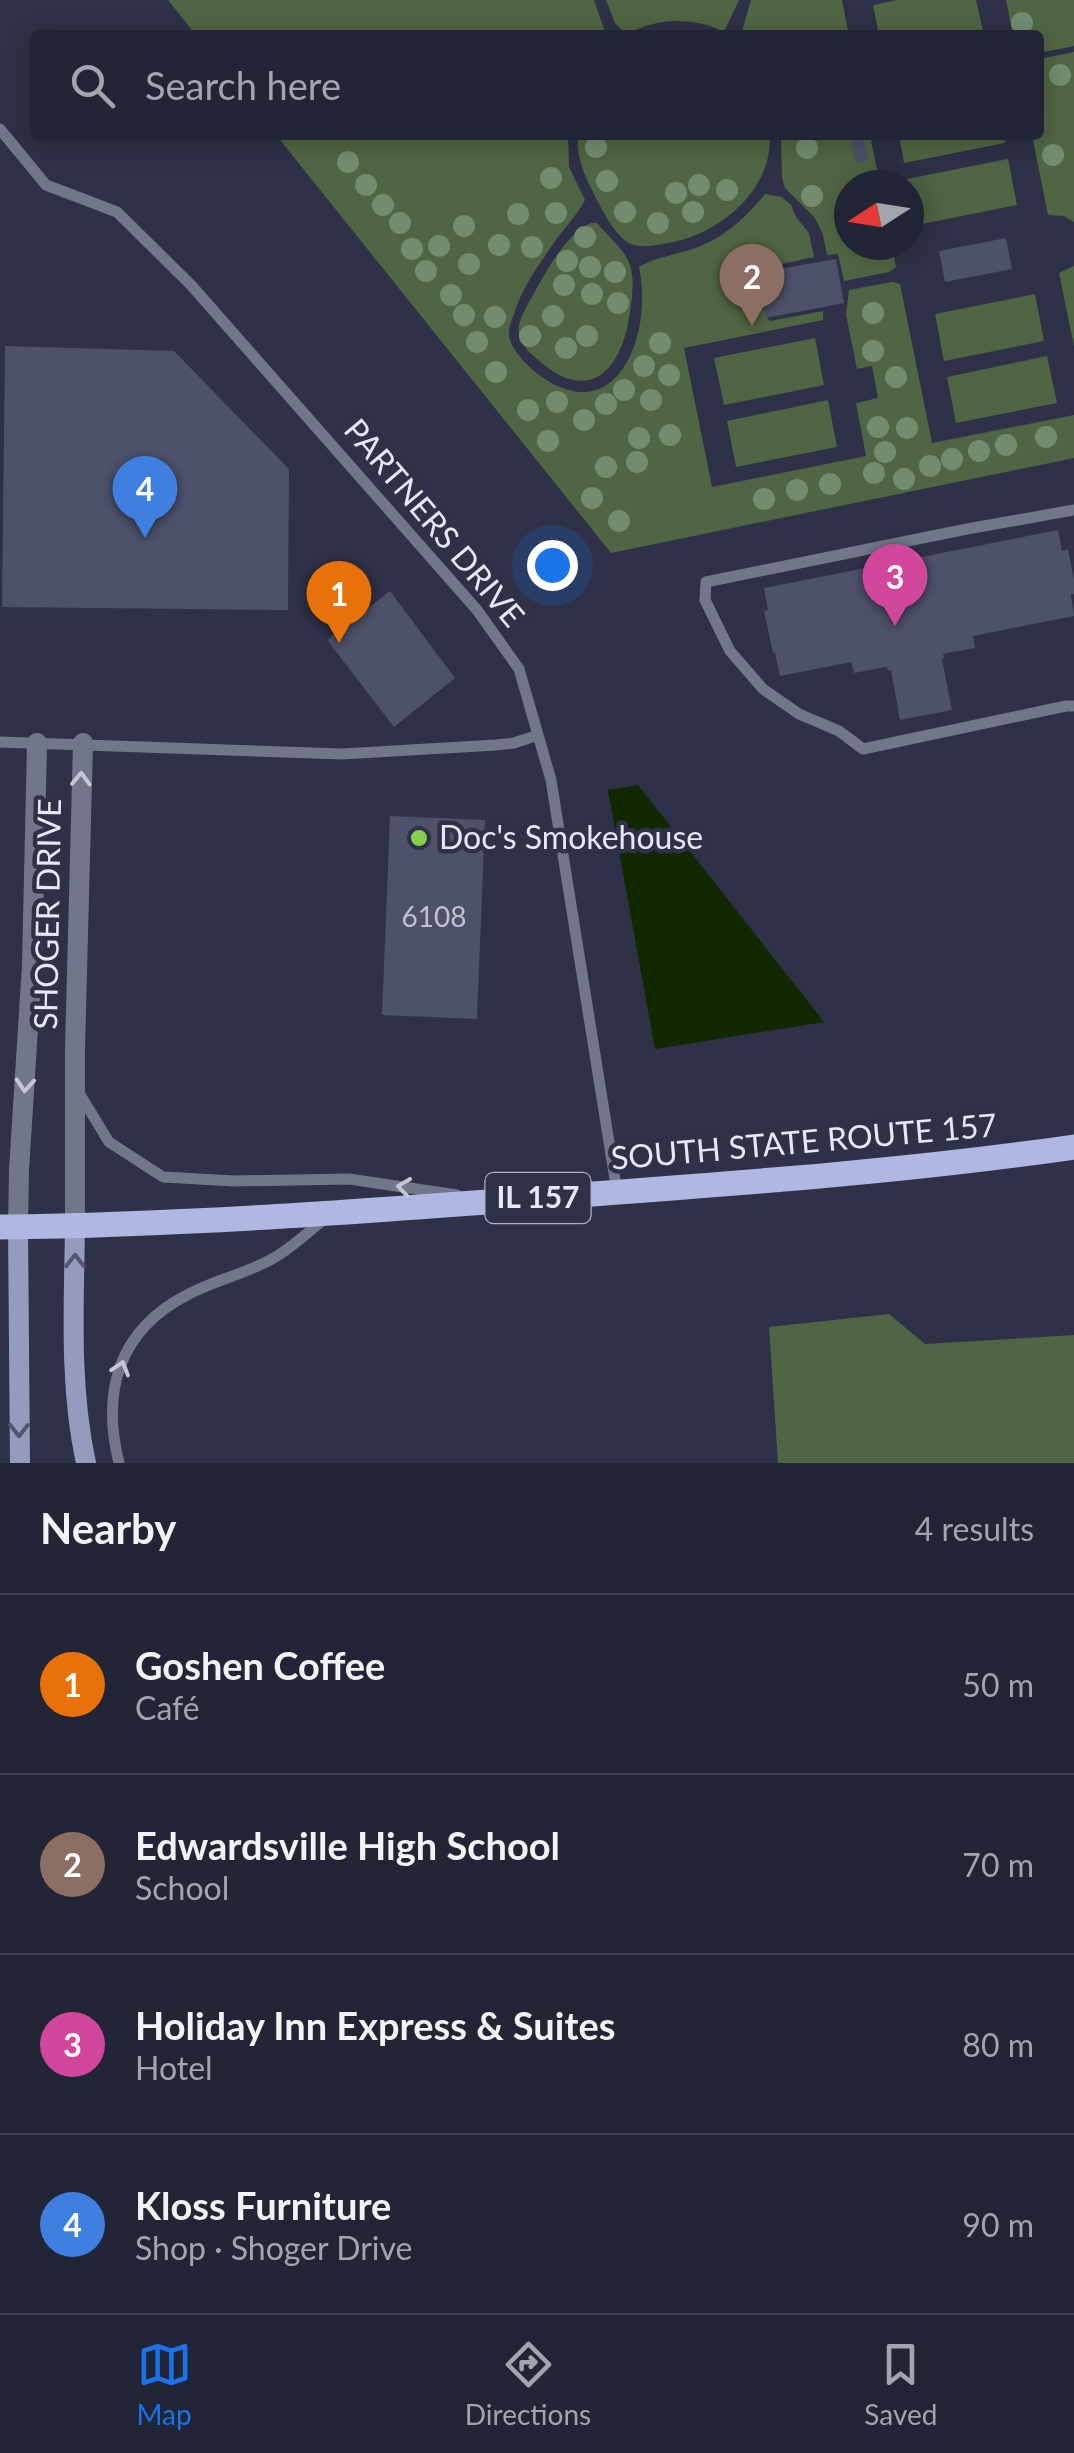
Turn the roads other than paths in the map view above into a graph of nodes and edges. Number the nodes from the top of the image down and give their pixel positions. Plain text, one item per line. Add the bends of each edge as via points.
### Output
1 (0, 129) edge
2 (1074, 510) edge
3 (1074, 706) edge
4 (538, 735) junction
5 (0, 742) edge
6 (37, 743) junction
7 (82, 743) junction
8 (75, 1086) junction
9 (1074, 1147) edge
10 (617, 1192) junction
11 (500, 1201) junction
12 (331, 1214) junction
13 (75, 1226) junction
14 (9, 1227) edge
15 (20, 1463) edge
16 (86, 1463) edge
17 (119, 1463) edge

1 - 4 lane, PARTNERS DRIVE via 46,184 117,212 191,285 478,610 520,669
2 - 3 lane via 706,582 705,600 730,651 762,689 863,749
4 - 7 lane via 496,745 342,754
4 - 10 lane, PARTNERS DRIVE via 551,780
5 - 6 lane
6 - 7 lane
6 -> 14 street, SHOGER DRIVE via 32,965
8 -> 7 street, SHOGER DRIVE
11 -> 8 lane via 349,1180 164,1178 109,1142
8 - 13 street, SHOGER DRIVE
9 - 10 main road, SOUTH STATE ROUTE 157 / IL 157 via 862,1173
10 - 11 main road, SOUTH STATE ROUTE 157 / IL 157
11 - 12 main road, SOUTH STATE ROUTE 157 / IL 157
12 - 13 main road, SOUTH STATE ROUTE 157 / IL 157
17 -> 12 lane via 112,1398 126,1348 152,1318 185,1296 275,1258
13 - 14 main road, SOUTH STATE ROUTE 157 / IL 157
16 -> 13 street via 74,1384
14 -> 15 street

